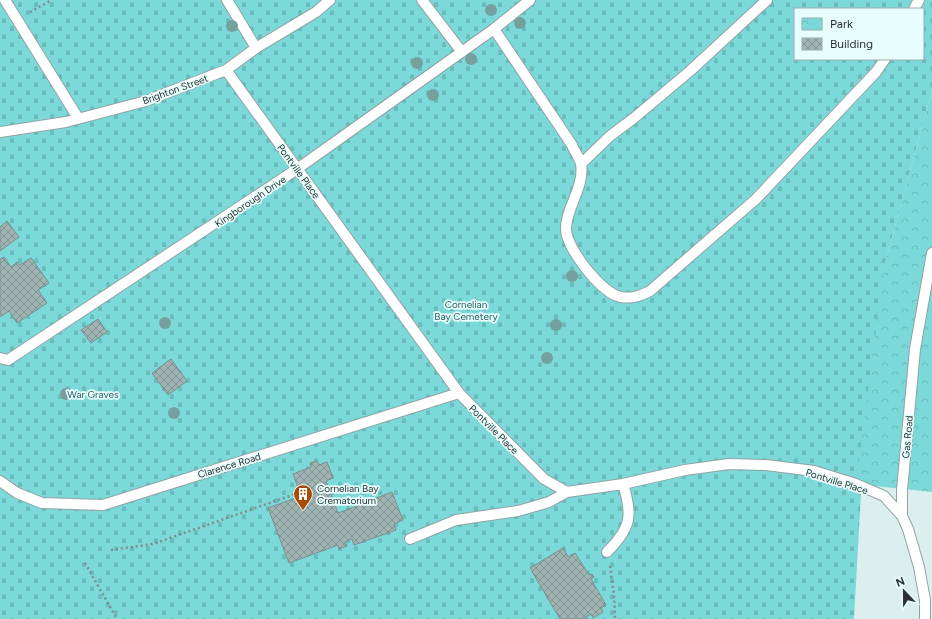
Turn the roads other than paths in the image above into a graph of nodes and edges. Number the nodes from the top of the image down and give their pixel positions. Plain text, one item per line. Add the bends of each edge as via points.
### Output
1 (5, 0) edge
2 (227, 0) edge
3 (330, 0) edge
4 (422, 0) edge
5 (530, 0) edge
6 (767, 0) edge
7 (494, 29) junction
8 (256, 48) junction
9 (462, 52) junction
10 (884, 60) edge
11 (226, 70) junction
12 (78, 118) junction
13 (0, 132) edge
14 (581, 164) junction
15 (297, 169) junction
16 (932, 253) edge
17 (0, 358) edge
18 (459, 393) junction
19 (0, 481) edge
20 (623, 484) junction
21 (567, 492) junction
22 (902, 516) junction
23 (410, 538) dead end
24 (608, 552) road end
25 (925, 619) edge

1 - 12 lane
2 - 8 lane
3 - 8 lane, Brighton Street via 316,12
4 - 9 lane
5 - 7 lane, Kingborough Drive
6 - 14 lane via 690,71 610,136
7 - 9 lane, Kingborough Drive
7 - 14 lane via 572,145
8 - 11 lane, Brighton Street
9 - 15 lane, Kingborough Drive
10 - 14 lane via 876,72 756,199 650,291 636,298 619,297 605,288 586,270 569,243 566,230 580,184
11 - 12 lane, Brighton Street via 146,101
11 - 15 lane, Pontville Place
12 - 13 lane, Brighton Street
15 - 17 lane, Kingborough Drive via 8,360
15 - 18 lane, Pontville Place
16 - 22 lane, Gas Road via 915,349 902,490
18 - 19 lane, Clarence Road via 103,505 42,503 17,493
18 - 21 lane, Pontville Place via 544,479
20 - 21 lane, Pontville Place
20 - 22 lane, Pontville Place via 685,470 729,464 766,465 814,471 856,484 884,496
20 - 24 lane via 629,503 628,524 620,540
21 - 23 lane via 549,502 518,511 456,520
22 - 25 lane, Gas Road via 919,567 925,600

